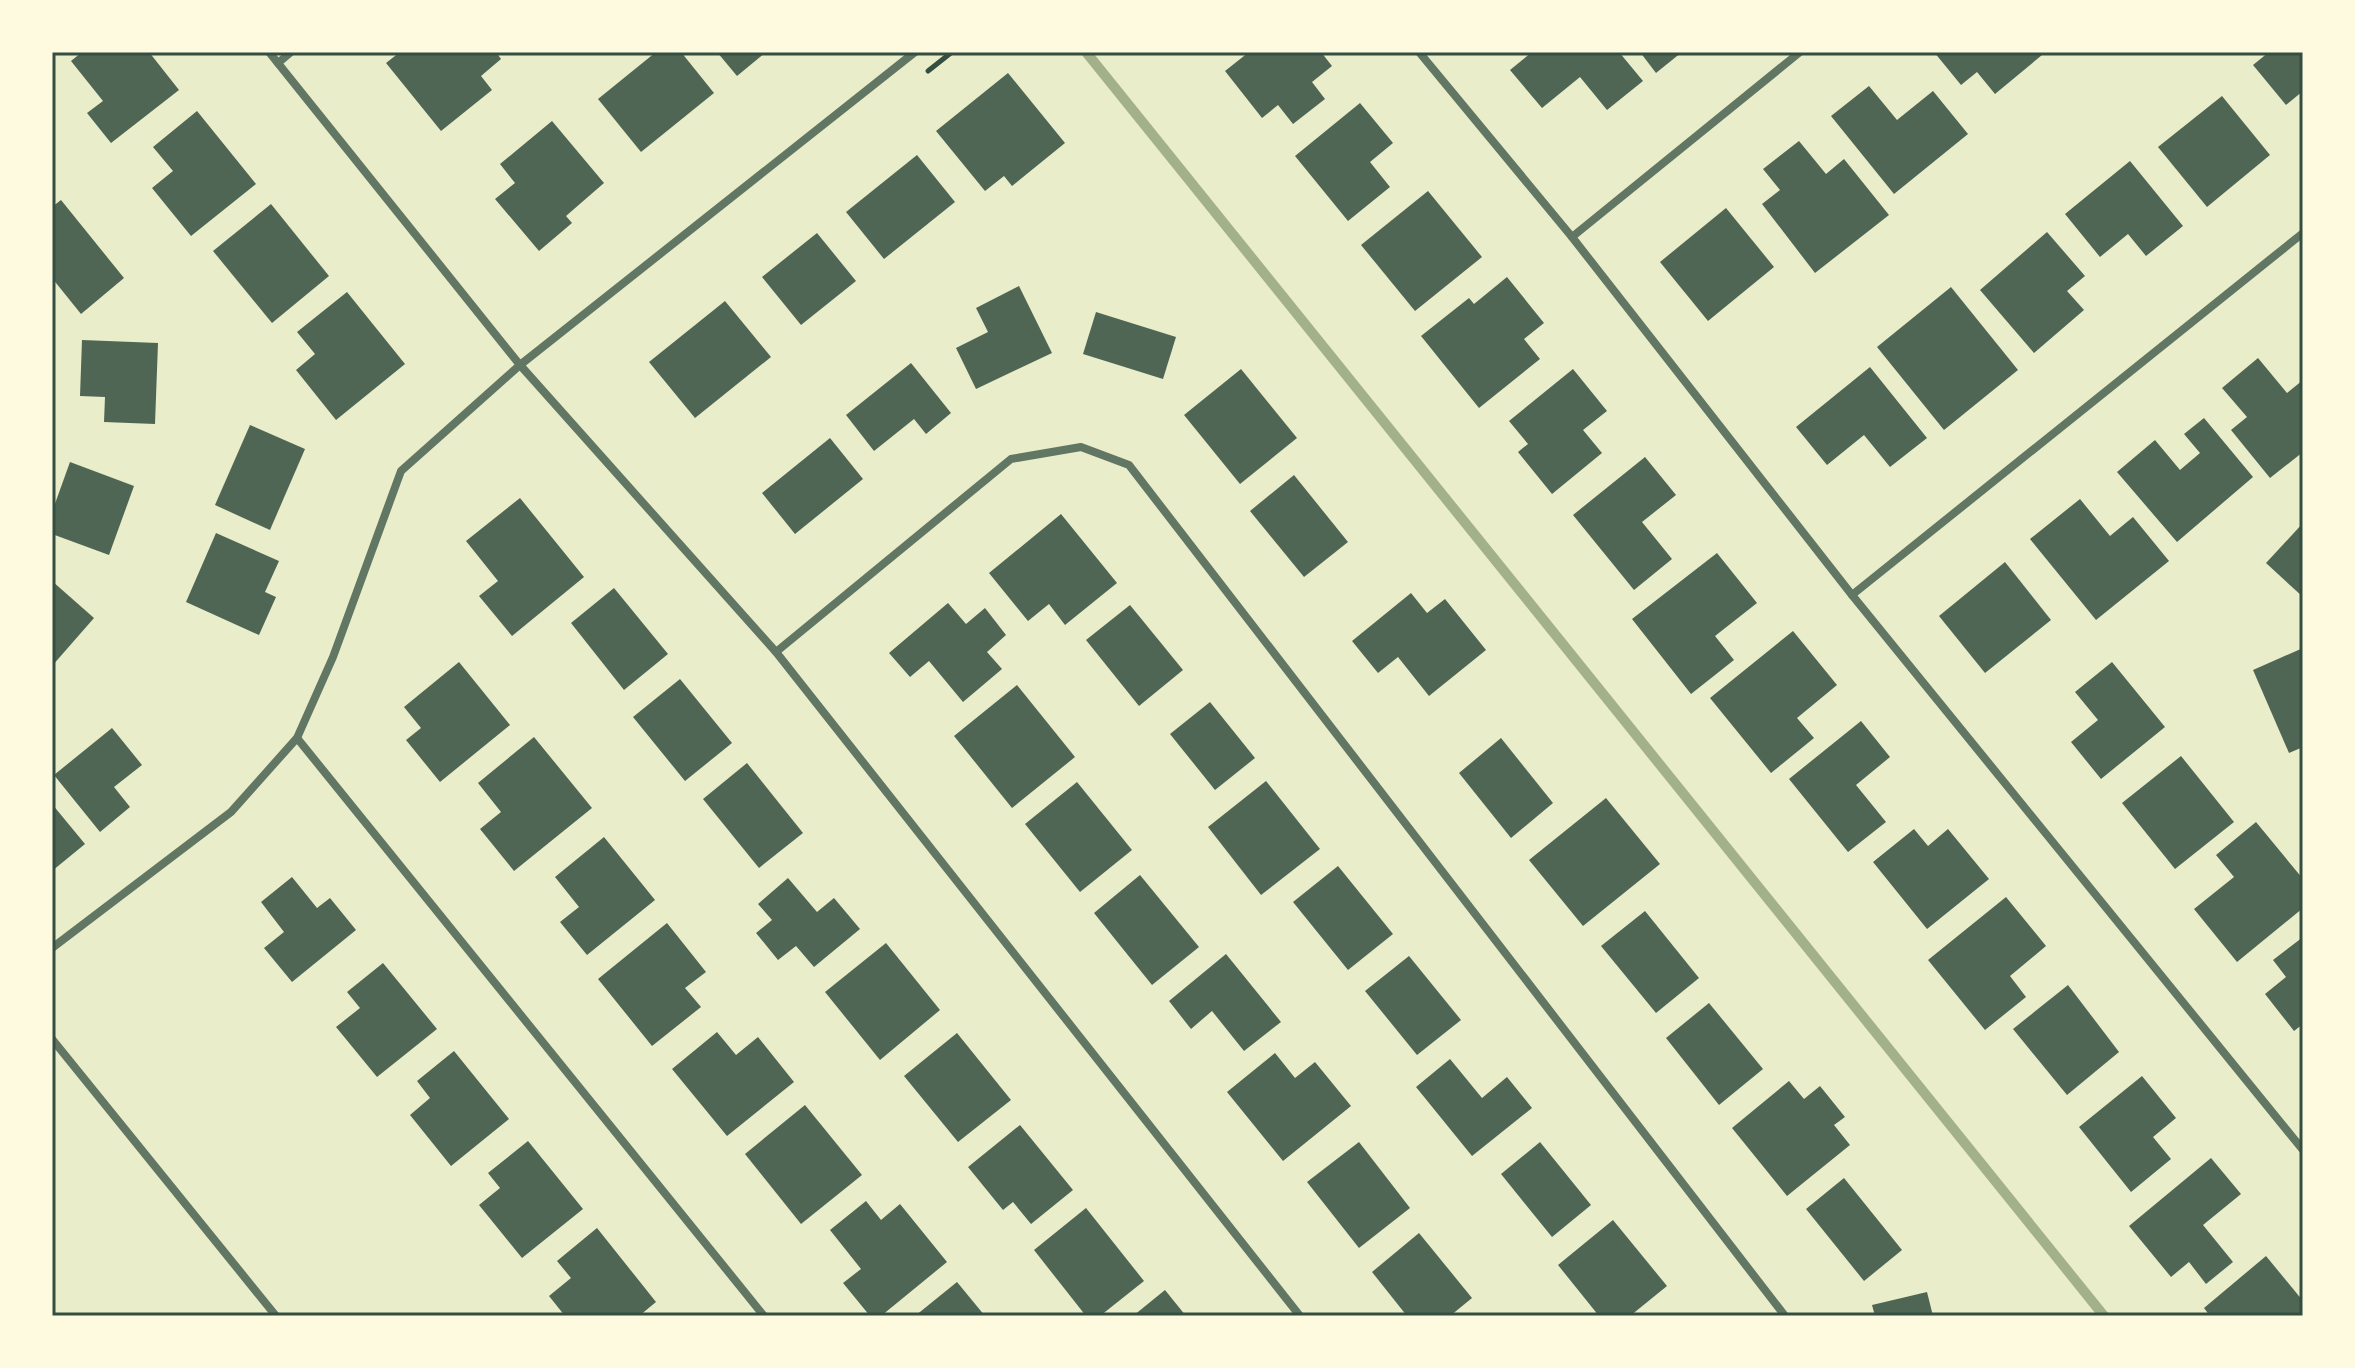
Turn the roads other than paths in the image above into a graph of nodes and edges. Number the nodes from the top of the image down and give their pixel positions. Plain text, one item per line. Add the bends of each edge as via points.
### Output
1 (269, 52) edge
2 (291, 52) edge
3 (915, 52) edge
4 (1419, 52) edge
5 (1800, 52) edge
6 (278, 63) junction
7 (2303, 233) edge
8 (1572, 237) junction
9 (520, 365) junction
10 (1852, 595) junction
11 (776, 652) junction
12 (297, 738) junction
13 (52, 948) edge
14 (52, 1039) edge
15 (2303, 1150) edge
16 (276, 1316) edge
17 (764, 1316) edge
18 (1300, 1316) edge
19 (1785, 1316) edge

1 - 6 street
2 - 6 street
3 - 9 street
4 - 8 street
5 - 8 street
6 - 9 street
7 - 10 street
8 - 10 street
9 - 11 street
9 - 12 street via 401,471 333,657
10 - 15 street
11 - 18 street
11 - 19 street via 1011,459 1081,447 1129,465
12 - 13 street via 231,812
12 - 17 street
14 - 16 street

